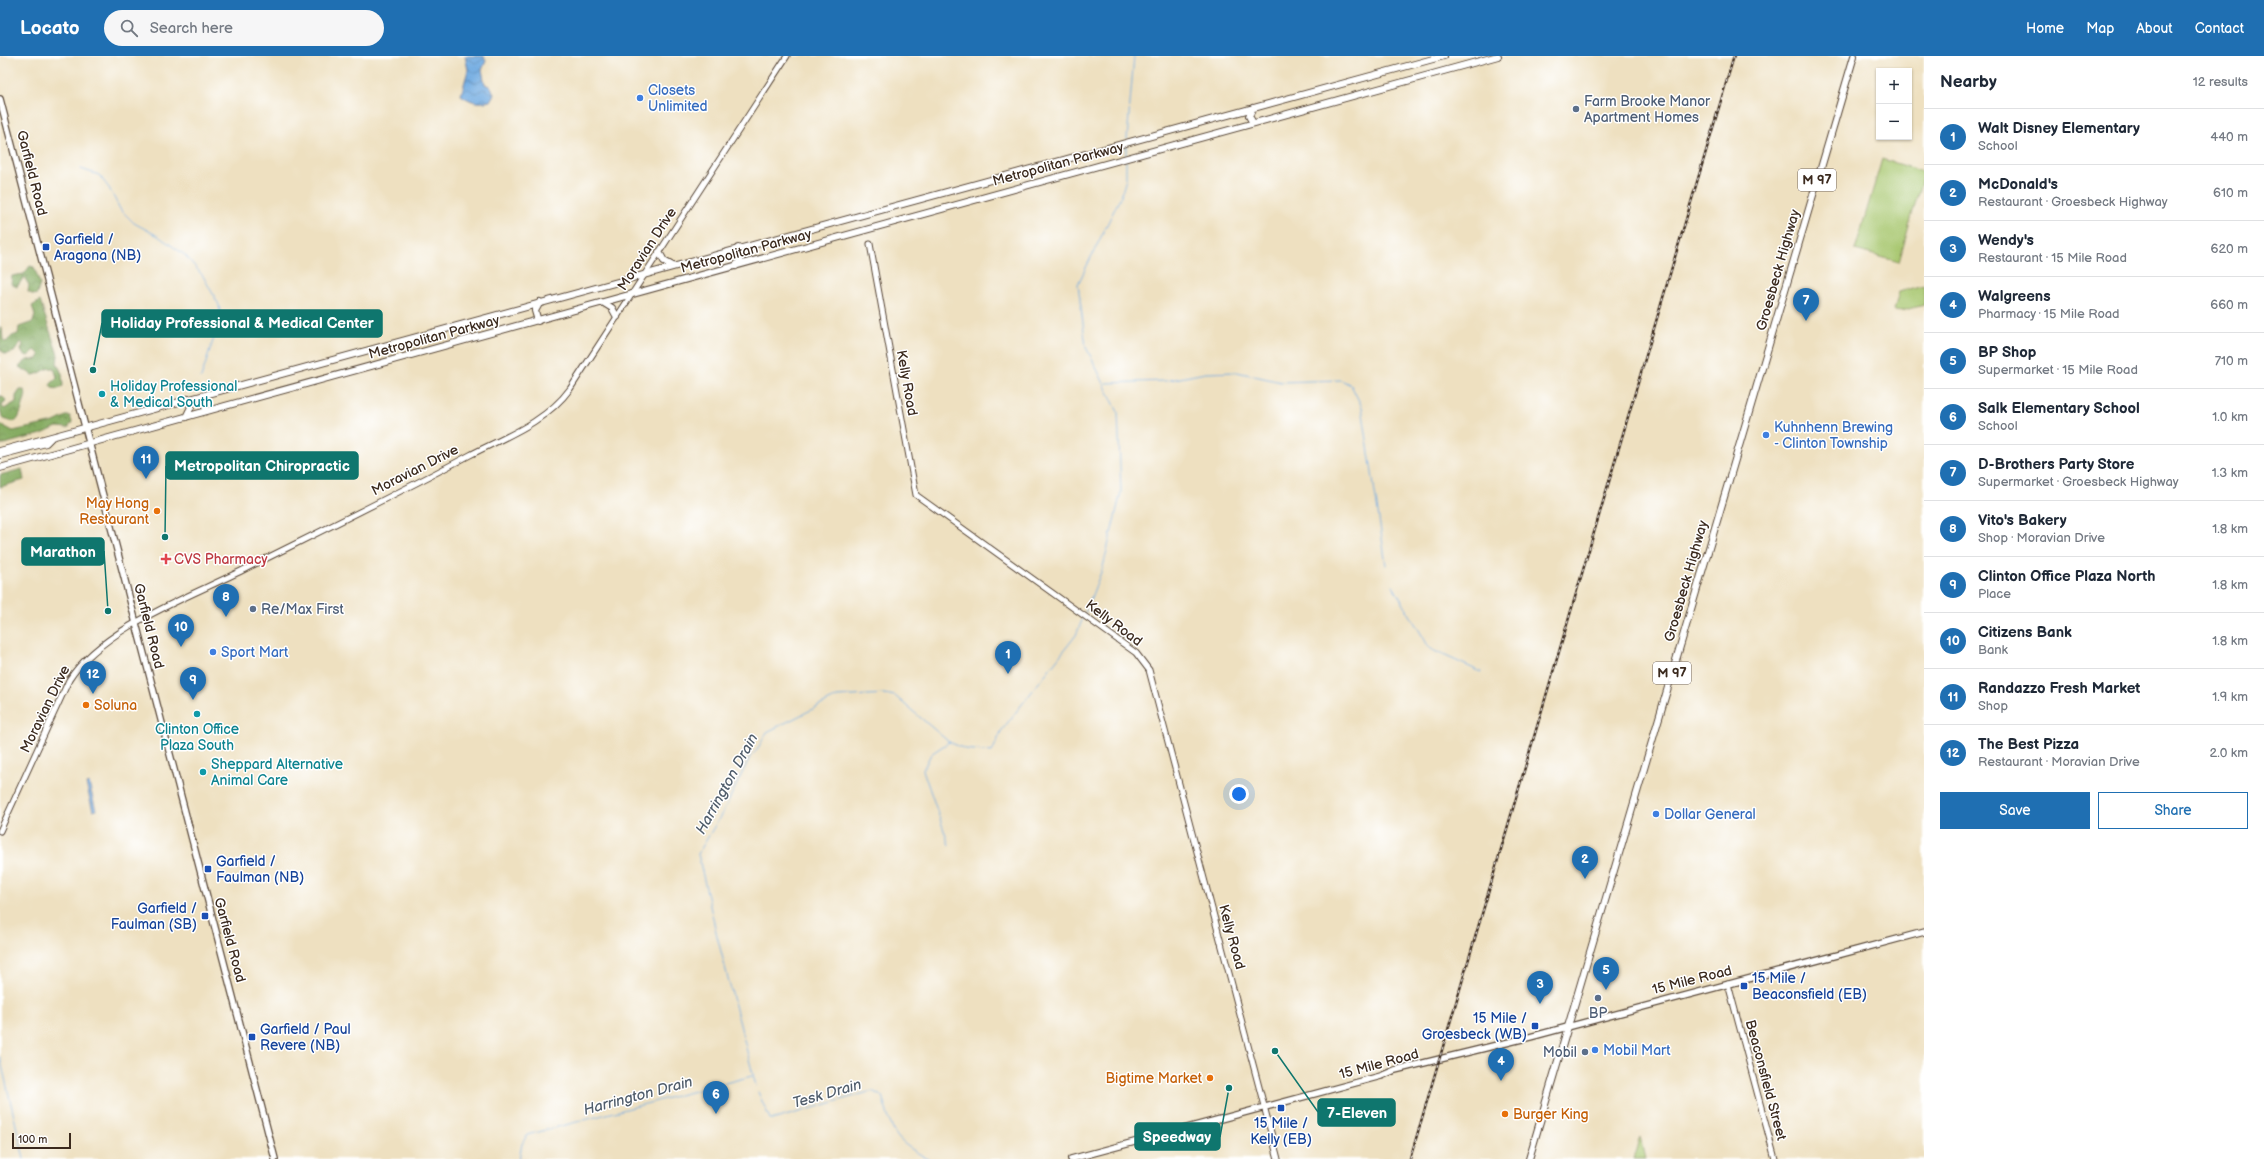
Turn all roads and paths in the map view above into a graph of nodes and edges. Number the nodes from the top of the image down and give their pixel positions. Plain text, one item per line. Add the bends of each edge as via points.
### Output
1 (787, 56) edge
2 (1444, 56) edge
3 (1498, 56) edge
4 (1854, 56) edge
5 (0, 99) edge
6 (1253, 108) junction
7 (1253, 123) junction
8 (870, 244) dead end
9 (738, 248) junction
10 (659, 252) junction
11 (673, 266) junction
12 (736, 266) junction
13 (644, 274) junction
14 (631, 295) junction
15 (540, 302) junction
16 (604, 303) junction
17 (617, 317) junction
18 (538, 321) junction
19 (208, 394) junction
20 (187, 399) junction
21 (207, 411) junction
22 (186, 417) junction
23 (86, 427) junction
24 (54, 436) junction
25 (90, 444) junction
26 (0, 451) edge
27 (0, 455) edge
28 (0, 468) edge
29 (136, 623) junction
30 (0, 831) edge
31 (1924, 932) edge
32 (1728, 984) junction
33 (1567, 1027) junction
34 (1264, 1106) junction
35 (275, 1159) edge
36 (1072, 1159) edge
37 (1278, 1159) edge
38 (1529, 1159) edge
39 (1775, 1159) edge

1 - 10 street, Moravian Drive
2 - 6 main road, Metropolitan Parkway
3 - 7 main road, Metropolitan Parkway
4 - 33 main road, Groesbeck Highway / M 97
5 - 23 main road, Garfield Road
6 - 7 main road via 1249,116
6 - 9 main road, Metropolitan Parkway
7 - 12 main road, Metropolitan Parkway
8 - 34 street, Kelly Road via 916,495 1136,653 1147,666 1153,680
9 - 11 main road, Metropolitan Parkway
9 - 12 main road via 741,258
10 - 11 main road via 664,261
10 - 13 street, Moravian Drive
11 - 13 main road, Metropolitan Parkway
12 - 14 main road, Metropolitan Parkway
13 - 14 street, Moravian Drive
13 - 15 main road, Metropolitan Parkway
14 - 16 main road, Metropolitan Parkway
14 - 17 street, Moravian Drive
15 - 18 main road via 535,311
15 - 19 main road, Metropolitan Parkway
16 - 17 main road via 612,308
16 - 18 main road, Metropolitan Parkway
17 - 29 street, Moravian Drive via 566,395 541,417 396,494
18 - 21 main road, Metropolitan Parkway
19 - 20 main road, Metropolitan Parkway
19 - 21 main road via 203,403
20 - 22 main road via 191,407
20 - 23 main road, Metropolitan Parkway
21 - 22 main road, Metropolitan Parkway
22 - 25 main road, Metropolitan Parkway
23 - 24 main road, Metropolitan Parkway
23 - 25 main road, Garfield Road
24 - 26 main road, Metropolitan Parkway
24 - 27 main road via 46,442
25 - 28 main road, Metropolitan Parkway
25 - 29 main road, Garfield Road
29 - 30 street, Moravian Drive via 91,653 74,673
29 - 35 main road, Garfield Road
31 - 32 main road, 15 Mile Road
32 - 33 main road, 15 Mile Road
32 - 39 street, Beaconsfield Street
33 - 34 main road, 15 Mile Road
33 - 38 main road, Groesbeck Highway / M 97
34 - 36 main road, 15 Mile Road
34 - 37 street, Kelly Road

